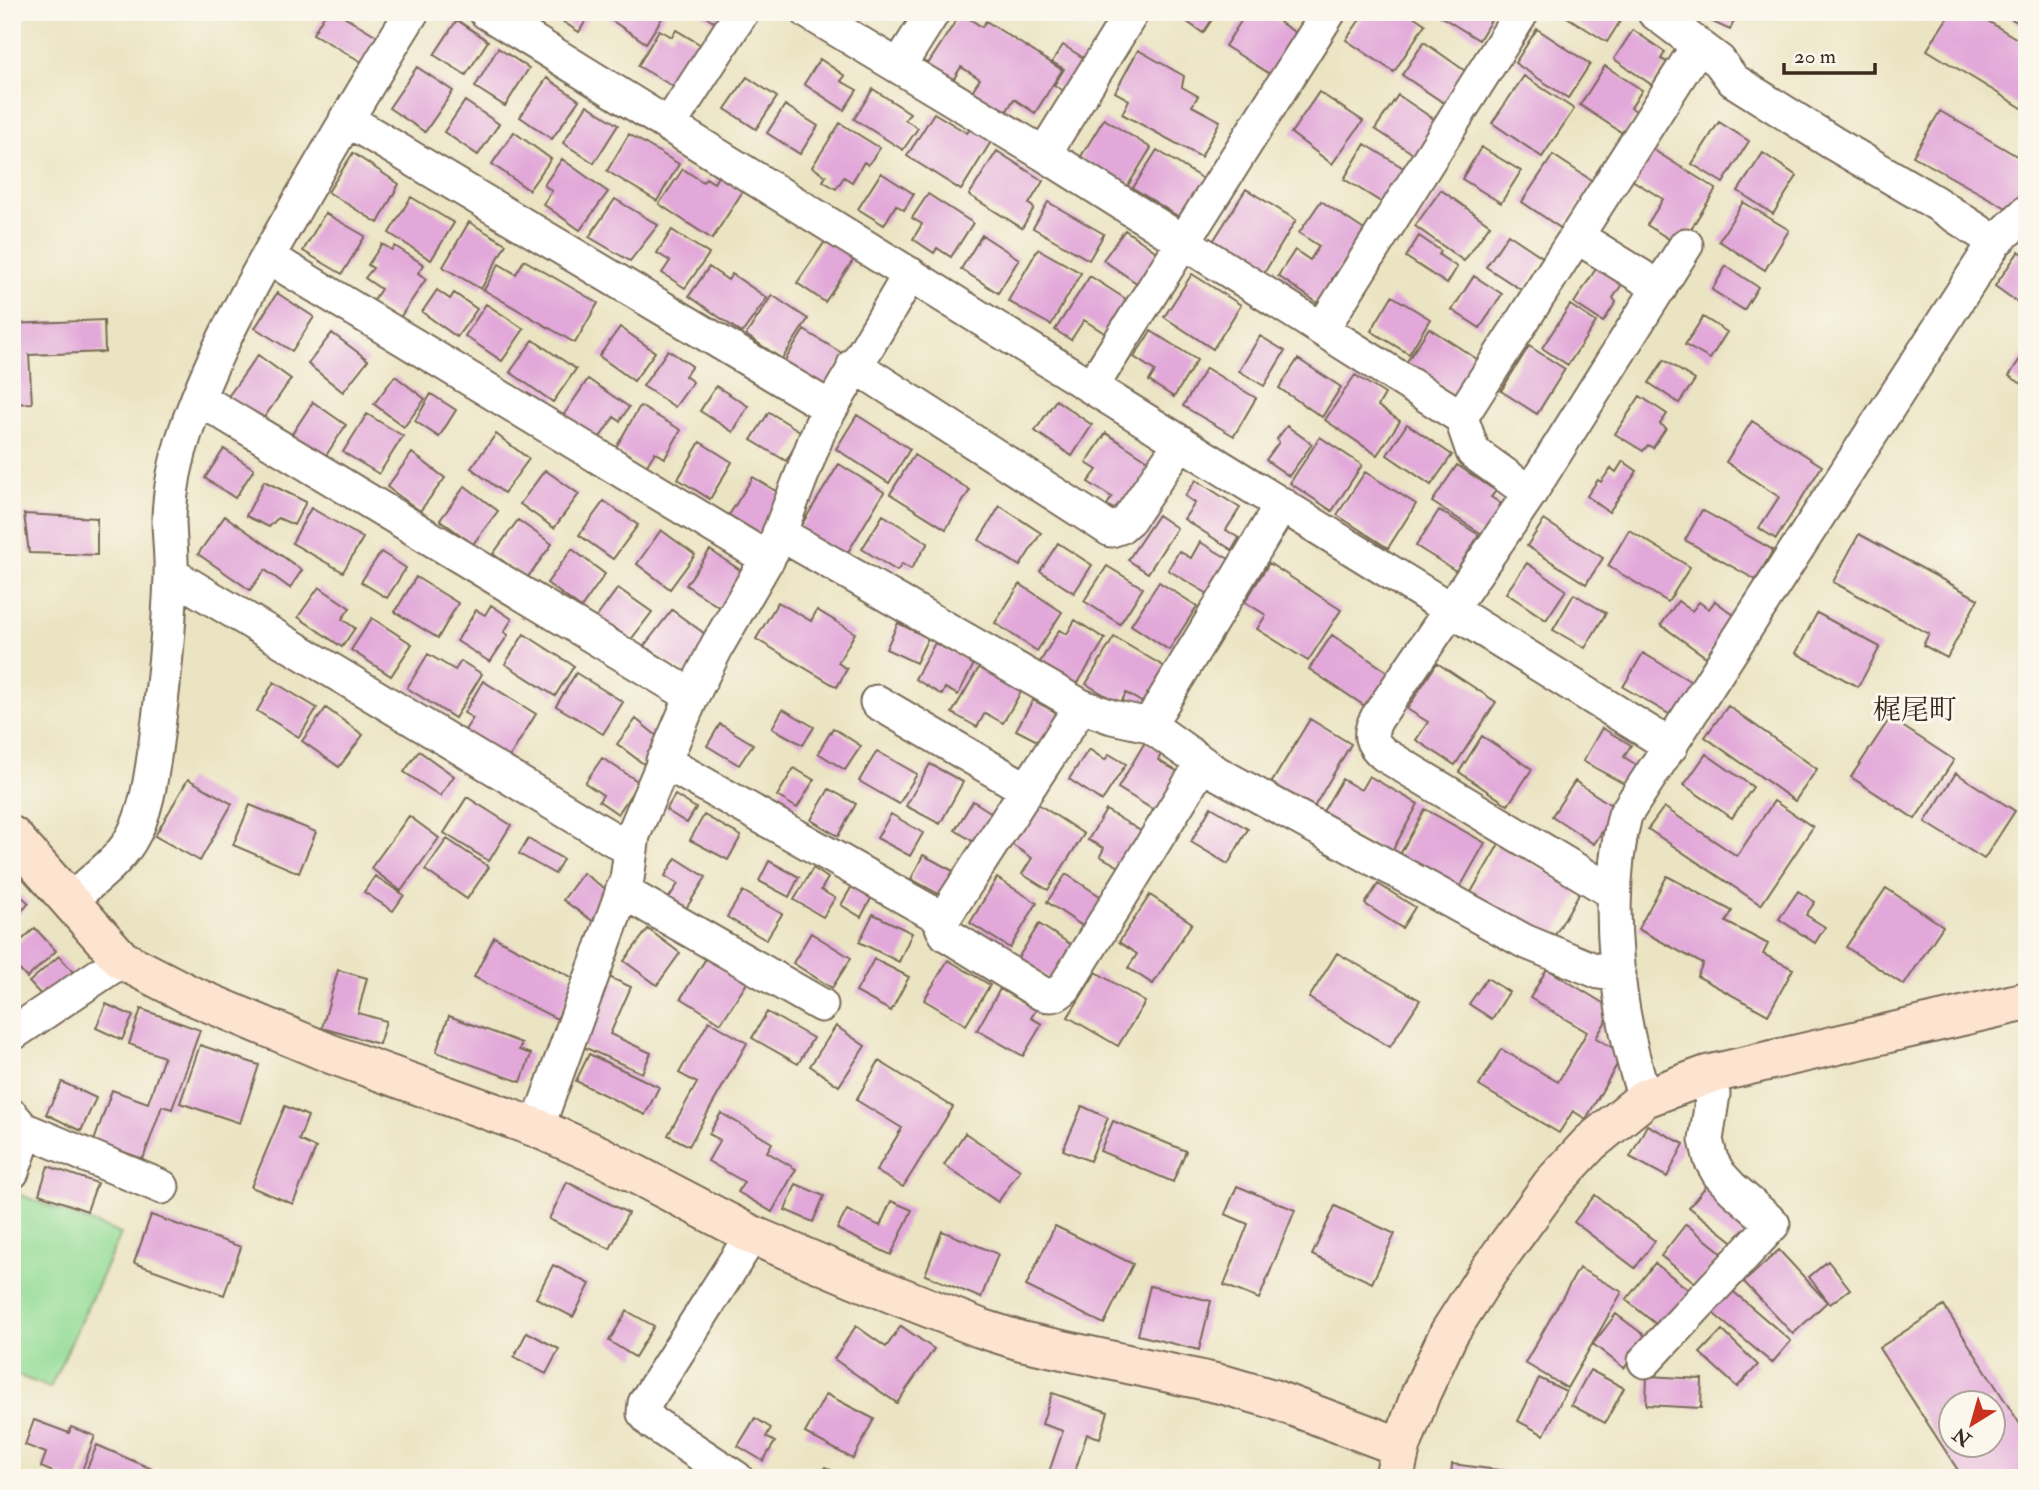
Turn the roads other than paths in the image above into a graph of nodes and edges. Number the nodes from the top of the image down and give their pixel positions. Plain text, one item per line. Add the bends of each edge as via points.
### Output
1 (411, 12) edge
2 (486, 12) edge
3 (742, 12) edge
4 (808, 12) edge
5 (933, 12) edge
6 (1132, 12) edge
7 (1522, 12) edge
8 (1654, 12) edge
9 (1315, 17) edge
10 (1698, 46) junction
11 (899, 66) junction
12 (346, 119) junction
13 (669, 125) junction
14 (1044, 154) junction
15 (2027, 212) edge
16 (1576, 236) junction
17 (1183, 242) junction
18 (1995, 242) junction
19 (1686, 245) dead end
20 (268, 257) junction
21 (909, 274) junction
22 (1660, 288) junction
23 (1322, 329) junction
24 (855, 365) junction
25 (1092, 386) junction
26 (198, 397) junction
27 (830, 408) junction
28 (1461, 417) junction
29 (1181, 442) junction
30 (1530, 493) junction
31 (1282, 504) junction
32 (774, 546) junction
33 (171, 574) junction
34 (1451, 610) junction
35 (692, 696) junction
36 (877, 702) dead end
37 (1081, 706) junction
38 (1149, 725) junction
39 (1671, 746) junction
40 (663, 761) junction
41 (1202, 764) junction
42 (1026, 789) junction
43 (12, 836) edge
44 (631, 850) junction
45 (622, 891) junction
46 (1614, 893) junction
47 (70, 900) junction
48 (943, 919) junction
49 (122, 960) junction
50 (1619, 975) junction
51 (2027, 1001) edge
52 (821, 1005) dead end
53 (12, 1034) edge
54 (1707, 1075) junction
55 (1645, 1098) junction
56 (17, 1122) edge
57 (537, 1128) junction
58 (12, 1171) edge
59 (162, 1187) dead end
60 (752, 1235) junction
61 (1645, 1361) dead end
62 (1398, 1463) edge
63 (736, 1478) edge

1 - 12 street
2 - 13 street
3 - 13 street
4 - 11 street
5 - 11 street
6 - 14 street
7 - 23 street
8 - 10 street
9 - 17 street
10 - 16 street
10 - 18 street via 1719,61 1733,80
11 - 14 street
12 - 20 street
12 - 27 street
13 - 21 street
14 - 17 street
15 - 18 street
16 - 22 street
16 - 28 street
17 - 23 street
17 - 25 street
18 - 39 street
19 - 22 street
20 - 26 street
20 - 32 street
21 - 24 street
21 - 25 street
22 - 30 street
23 - 28 street
24 - 27 street
24 - 29 street via 1111,530 1129,519
25 - 29 street
26 - 33 street via 171,487
26 - 35 street
27 - 32 street
28 - 30 street via 1473,452
29 - 31 street
30 - 34 street
31 - 34 street
31 - 38 street
32 - 35 street
32 - 37 street
33 - 44 street
33 - 47 street via 162,701 144,803 123,850
34 - 39 street
34 - 46 street via 1373,724 1373,743 1385,755
35 - 40 street
36 - 42 street
37 - 38 street
37 - 42 street
38 - 41 street
39 - 46 street via 1625,815
40 - 44 street
40 - 48 street
41 - 48 street via 1059,993 1041,993 946,934
41 - 50 street via 1524,942 1599,972
42 - 48 street
43 - 47 street
44 - 45 street
45 - 52 street
45 - 57 street
46 - 50 street
47 - 49 street
49 - 53 street
49 - 57 street via 188,994 331,1054
50 - 55 street
51 - 54 street
54 - 55 street
54 - 61 street via 1713,1094 1706,1140 1711,1160 1732,1188 1773,1224
55 - 62 street via 1590,1143 1552,1184 1488,1272 1449,1333 1421,1393
56 - 58 street via 22,1144
56 - 59 street
57 - 60 street
60 - 62 street via 1001,1335 1273,1399
60 - 63 street via 645,1403 643,1413

